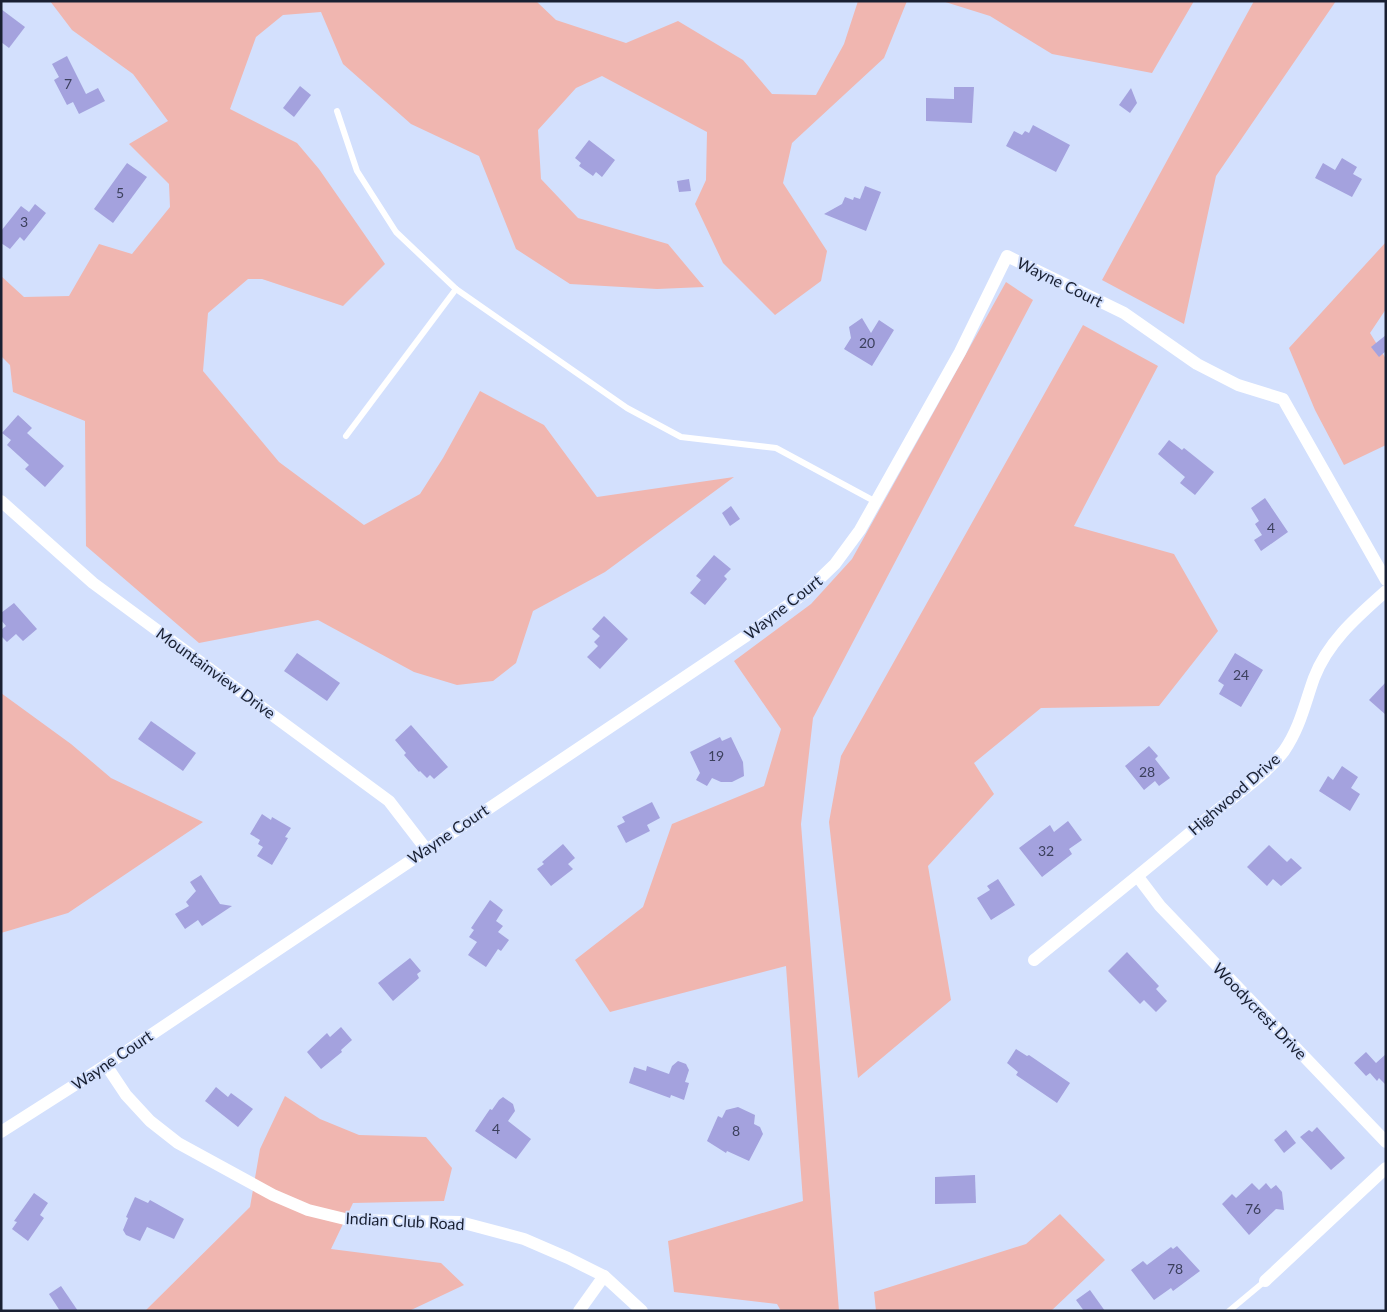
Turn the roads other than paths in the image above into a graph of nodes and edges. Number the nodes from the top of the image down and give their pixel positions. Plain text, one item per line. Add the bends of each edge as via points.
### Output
1 (337, 111) dead end
2 (456, 289) junction
3 (346, 436) dead end
4 (1, 501) edge
5 (876, 502) junction
6 (1386, 580) edge
7 (1386, 591) edge
8 (426, 849) junction
9 (1138, 877) junction
10 (1034, 960) dead end
11 (106, 1065) junction
12 (1, 1132) edge
13 (1386, 1142) edge
14 (1386, 1168) edge
15 (604, 1276) junction
16 (1265, 1280) joint
17 (578, 1311) edge
18 (642, 1311) edge
19 (1229, 1311) edge

1 - 2 lane via 357,171 396,232
2 - 3 lane
2 - 5 lane via 627,408 681,437 776,448
4 - 8 street, Mountainview Drive via 93,583 389,801
5 - 6 street, Wayne Court via 960,352 1007,256 1124,313 1198,364 1238,385 1284,399
5 - 8 street, Wayne Court via 835,564 806,592 746,636
7 - 9 street, Highwood Drive via 1330,646 1315,676 1296,729 1283,751
8 - 11 street, Wayne Court
9 - 10 street, Highwood Drive
9 - 13 street, Woodycrest Drive via 1160,906
11 - 12 street, Wayne Court
11 - 15 street, Indian Club Road via 126,1095 178,1144 272,1195 308,1210 349,1220 460,1222 524,1239
14 - 16 street
15 - 17 street
15 - 18 street, Indian Club Road
16 - 19 lane

